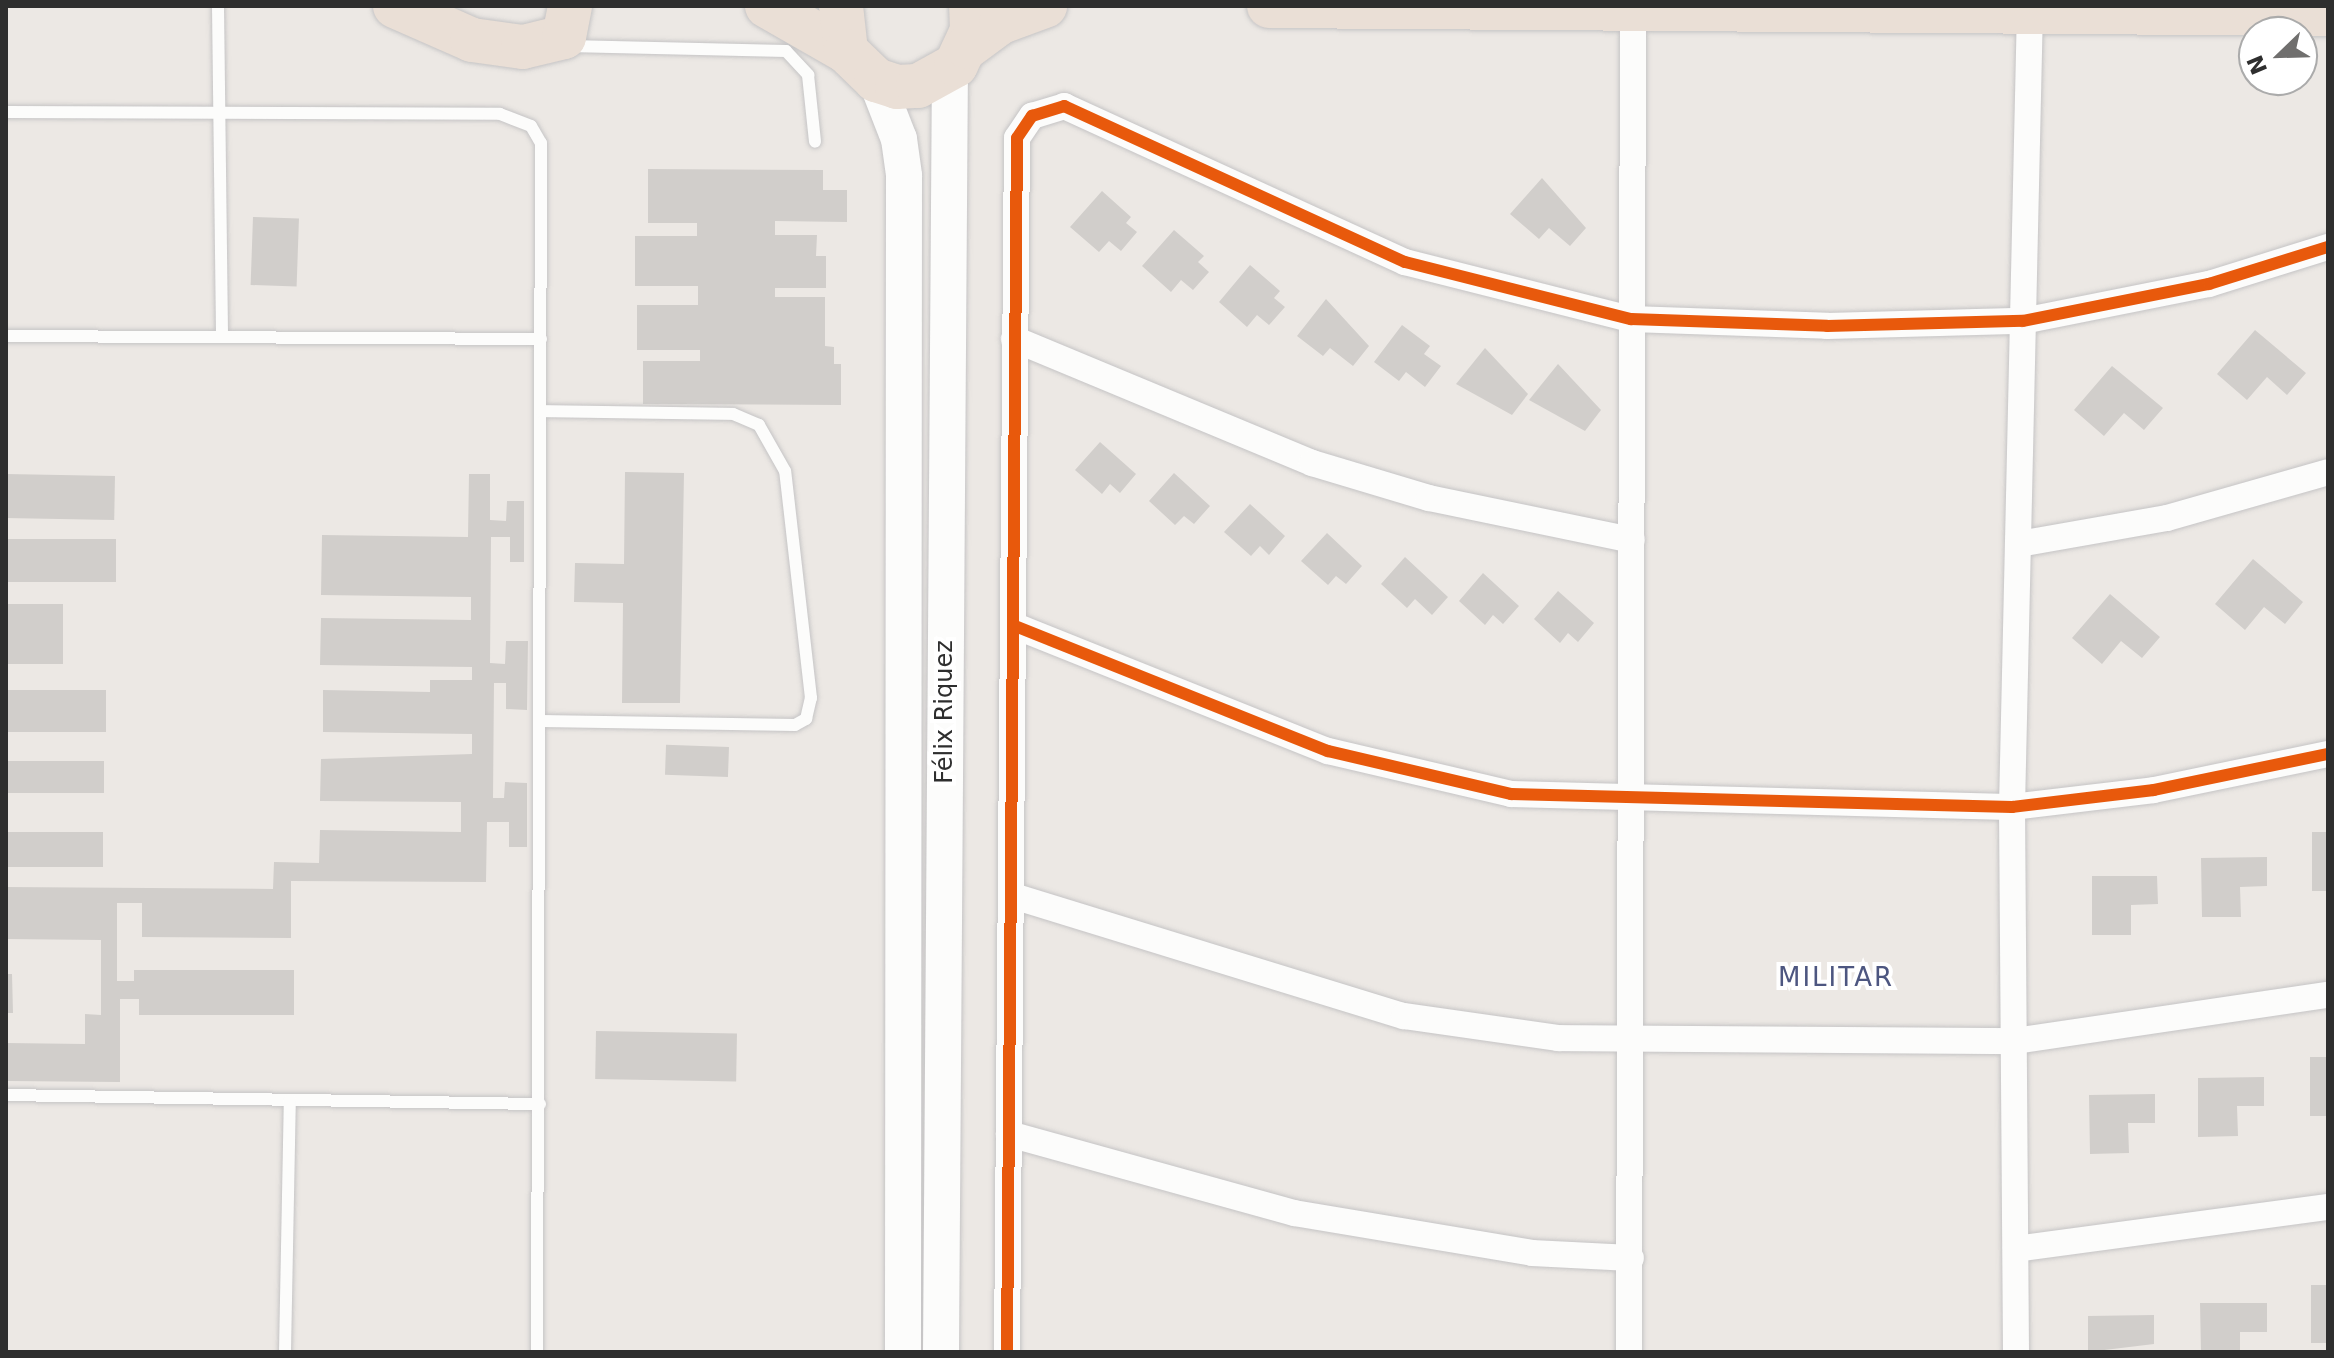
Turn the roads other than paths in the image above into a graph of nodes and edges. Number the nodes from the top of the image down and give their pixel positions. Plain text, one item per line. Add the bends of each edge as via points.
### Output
1 (218, 6) edge
2 (395, 6) edge
3 (767, 6) edge
4 (841, 6) edge
5 (1045, 6) edge
6 (1269, 6) edge
7 (1687, 7) edge
8 (1744, 7) edge
9 (1431, 8) edge
10 (1590, 8) edge
11 (2030, 9) edge
12 (1633, 10) junction
13 (2328, 14) edge
14 (566, 32) edge
15 (963, 42) edge
16 (861, 66) junction
17 (220, 111) junction
18 (6, 112) edge
19 (815, 142) dead end
20 (2328, 247) edge
21 (1631, 319) junction
22 (2023, 321) junction
23 (6, 336) edge
24 (222, 337) junction
25 (541, 339) junction
26 (1014, 339) junction
27 (541, 411) junction
28 (2328, 472) edge
29 (1632, 540) junction
30 (2019, 544) junction
31 (1015, 626) junction
32 (541, 721) junction
33 (2328, 754) edge
34 (1630, 802) junction
35 (2012, 807) junction
36 (1013, 896) junction
37 (2328, 995) edge
38 (2015, 1041) junction
39 (1635, 1042) junction
40 (6, 1095) edge
41 (290, 1100) junction
42 (540, 1104) junction
43 (1009, 1134) junction
44 (2328, 1207) edge
45 (2016, 1249) junction
46 (1631, 1258) junction
47 (285, 1352) edge
48 (537, 1352) edge
49 (903, 1352) edge
50 (941, 1352) edge
51 (1007, 1352) edge
52 (1629, 1352) edge
53 (2016, 1352) edge

1 - 17 lane
2 - 14 highway via 472,40
3 - 16 highway
4 - 16 highway
5 - 15 highway
6 - 9 highway
7 - 8 highway
7 - 12 highway
8 - 11 highway
9 - 10 highway
10 - 12 highway
11 - 13 highway
11 - 22 street
12 - 21 street
14 - 19 lane via 786,51 808,75
15 - 16 highway via 918,86
15 - 50 street, Félix Riquez
16 - 49 street, Félix Riquez via 899,139 904,176
17 - 18 lane
17 - 24 lane
17 - 25 lane via 500,114 531,126 541,143 543,179
20 - 22 street via 2139,301
21 - 22 street via 1827,326
21 - 26 street via 1405,262 1064,106 1032,116 1017,138
21 - 29 street
22 - 30 street
23 - 24 lane
24 - 25 lane
25 - 27 lane
26 - 29 street via 1312,463 1429,498
26 - 31 street
27 - 32 lane
27 - 32 lane via 733,414 759,425 785,471 811,698 806,719 795,725
28 - 30 street via 2167,518
29 - 34 street
30 - 35 street
31 - 34 street via 1247,724 1423,779
31 - 36 street
32 - 42 lane
33 - 35 street via 2154,790
34 - 35 street
34 - 39 street
35 - 38 street
36 - 39 street via 1404,1016
36 - 43 street
37 - 38 street
38 - 39 street
38 - 45 street
39 - 46 street
40 - 41 lane
41 - 42 lane
41 - 47 lane
42 - 48 lane
43 - 46 street via 1294,1213 1532,1253
43 - 51 street
44 - 45 street
45 - 53 street
46 - 52 street

